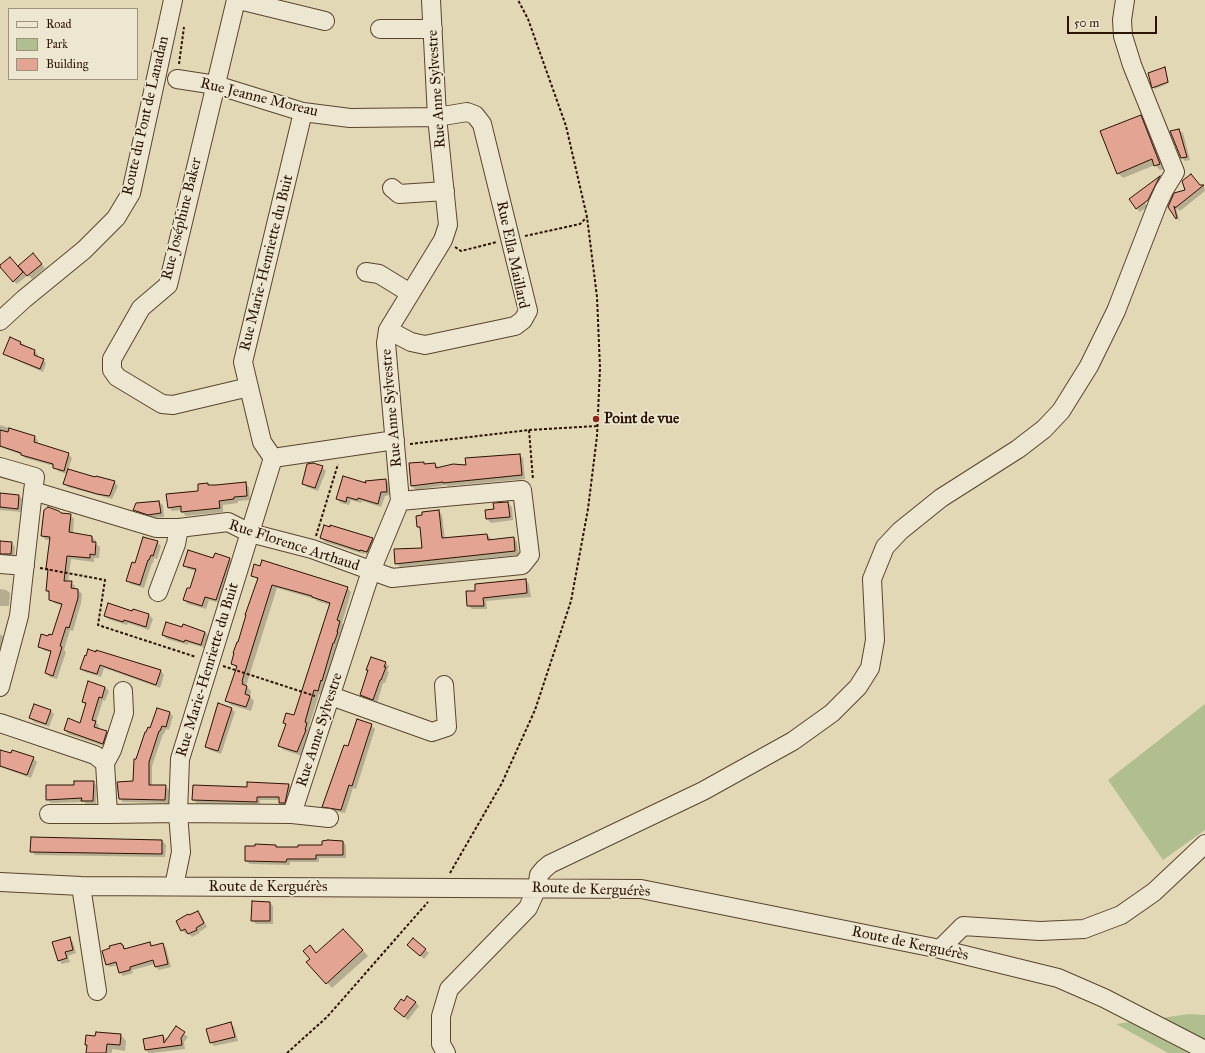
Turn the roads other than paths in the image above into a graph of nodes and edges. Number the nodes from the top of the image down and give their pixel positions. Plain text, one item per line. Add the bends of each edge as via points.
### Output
1 (173, 0) edge
2 (238, 0) edge
3 (431, 0) edge
4 (1125, 0) edge
5 (325, 21) dead end
6 (380, 29) dead end
7 (432, 29) junction
8 (177, 79) road end
9 (216, 85) junction
10 (303, 112) junction
11 (437, 117) junction
12 (392, 188) dead end
13 (444, 191) junction
14 (366, 272) dead end
15 (410, 293) junction
16 (0, 321) edge
17 (388, 330) junction
18 (249, 387) junction
19 (396, 442) junction
20 (273, 458) junction
21 (0, 467) edge
22 (33, 491) junction
23 (400, 501) junction
24 (179, 528) junction
25 (250, 534) junction
26 (0, 564) edge
27 (25, 566) junction
28 (371, 571) junction
29 (158, 592) dead end
30 (444, 685) dead end
31 (0, 687) edge
32 (124, 691) dead end
33 (331, 696) junction
34 (0, 723) edge
35 (104, 763) junction
36 (178, 813) junction
37 (49, 814) dead end
38 (108, 814) junction
39 (292, 814) junction
40 (329, 818) dead end
41 (1205, 844) edge
42 (0, 882) edge
43 (81, 886) junction
44 (174, 886) junction
45 (537, 888) junction
46 (940, 949) junction
47 (98, 991) dead end
48 (1205, 1050) edge
49 (446, 1053) edge

1 - 16 street, Route du Pont de Lanadan via 131,193 116,218 84,250
2 - 5 street
2 - 9 street, Rue Joséphine Baker
3 - 7 street, Rue Anne Sylvestre
4 - 45 street via 1123,36 1175,172 1158,203 1116,310 1089,366 1061,411 1044,429 1018,449 941,498 900,531 885,547 872,578 876,640 870,668 858,687 832,713 793,741 703,791 550,864 539,875
6 - 7 street
7 - 11 street, Rue Anne Sylvestre
8 - 9 street, Rue Jeanne Moreau
9 - 10 street, Rue Jeanne Moreau
9 - 18 street, Rue Joséphine Baker via 168,285 141,308 112,359 112,370 117,378 162,404 173,405
10 - 11 street, Rue Jeanne Moreau via 350,118
10 - 18 street, Rue Marie-Henriette du Buit via 243,362
11 - 13 street, Rue Anne Sylvestre
11 - 17 street, Rue Ella Maillard via 467,112 476,115 482,124 528,311 523,320 515,326 425,345 411,342
12 - 13 street via 399,194
13 - 15 street, Rue Anne Sylvestre via 448,225 443,240
14 - 15 street via 380,274
15 - 17 street, Rue Anne Sylvestre
17 - 19 street, Rue Anne Sylvestre via 386,343
18 - 20 street, Rue Marie-Henriette du Buit via 262,442
19 - 20 street
19 - 23 street, Rue Anne Sylvestre
20 - 25 street, Rue Marie-Henriette du Buit
21 - 22 street via 35,477
22 - 24 street, Rue Florence Arthaud via 156,528
22 - 27 street
23 - 28 street, Rue Anne Sylvestre
23 - 28 street, Rue Florence Arthaud via 522,490 530,554 522,565 392,578
24 - 25 street, Rue Florence Arthaud via 228,522
24 - 29 street via 176,544
25 - 28 street, Rue Florence Arthaud via 312,549
25 - 36 street, Rue Marie-Henriette du Buit via 180,759
26 - 27 street
27 - 31 street via 19,616
28 - 33 street, Rue Anne Sylvestre
30 - 33 street via 447,727 432,732
32 - 35 street via 124,713 112,750
33 - 39 street, Rue Anne Sylvestre
34 - 35 street via 94,755
35 - 38 street
36 - 38 street
36 - 39 street
36 - 44 street, Rue Marie-Henriette du Buit via 181,852
37 - 38 street
39 - 40 street
41 - 46 street via 1154,892 1114,918 1084,929 1040,931 963,926
42 - 43 street, Route de Kerguérès
43 - 44 street, Route de Kerguérès
43 - 47 street
44 - 45 street, Route de Kerguérès
45 - 46 street, Route de Kerguérès via 641,889
45 - 49 street via 528,908 449,989 441,1016 441,1044
46 - 48 street, Route de Kerguérès via 1058,978 1104,998

